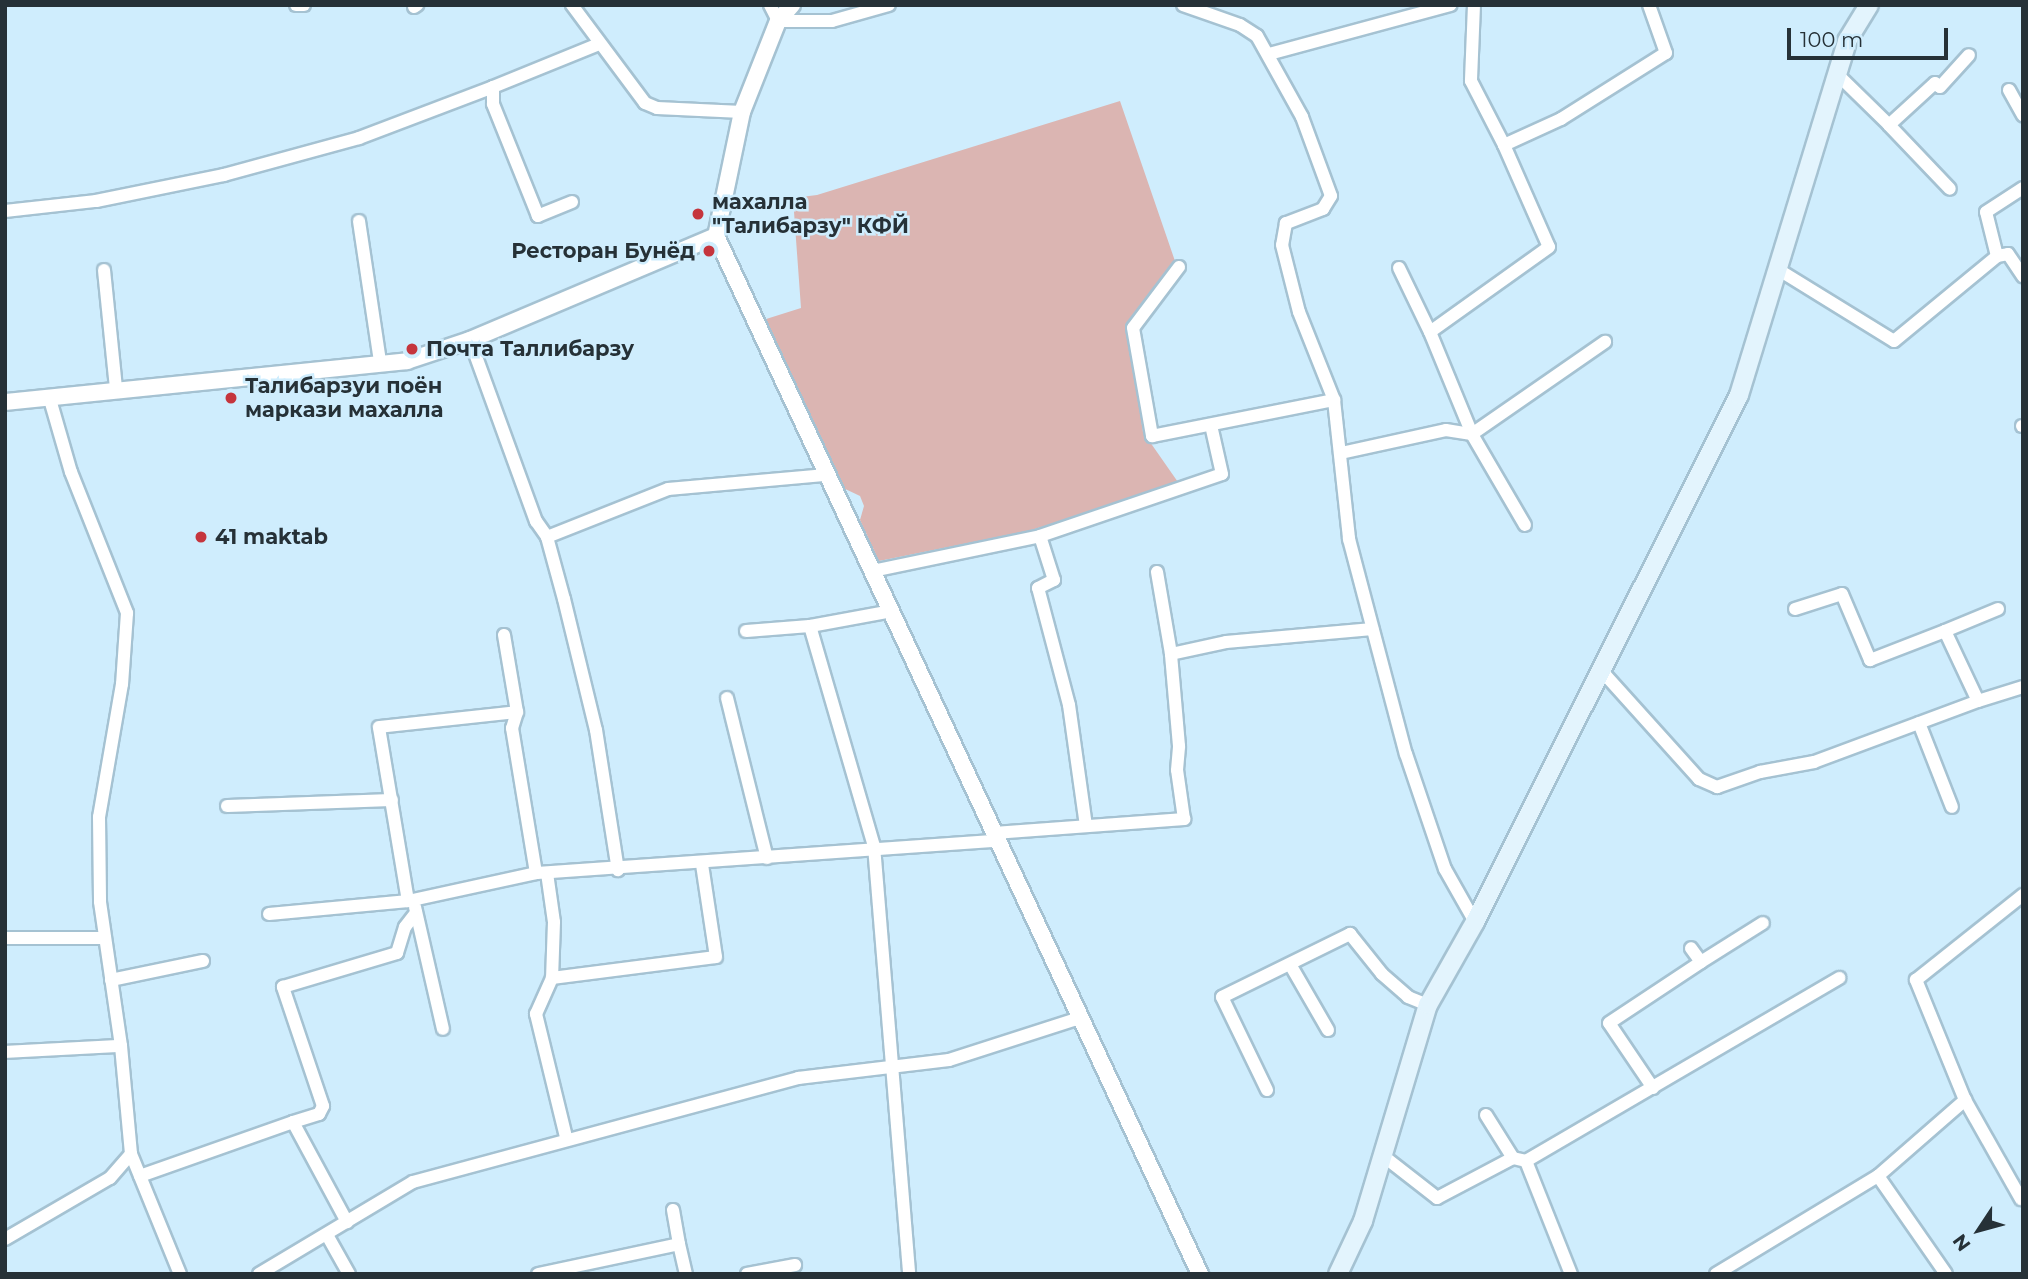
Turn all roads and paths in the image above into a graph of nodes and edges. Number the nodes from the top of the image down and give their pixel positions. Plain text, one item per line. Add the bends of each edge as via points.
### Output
1 (296, 5) edge
2 (304, 5) edge
3 (572, 5) edge
4 (771, 5) edge
5 (792, 5) edge
6 (889, 5) edge
7 (1182, 5) edge
8 (1450, 5) edge
9 (1474, 5) edge
10 (1649, 5) edge
11 (1869, 5) edge
12 (778, 21) junction
13 (599, 44) junction
14 (1269, 54) junction
15 (1969, 55) dead end
16 (1837, 74) junction
17 (493, 87) junction
18 (2009, 90) dead end
19 (742, 112) junction
20 (2023, 115) edge
21 (1889, 125) junction
22 (1504, 145) junction
23 (2023, 188) edge
24 (1950, 189) dead end
25 (572, 202) dead end
26 (5, 211) edge
27 (359, 221) dead end
28 (716, 236) junction
29 (1997, 257) junction
30 (1179, 267) dead end
31 (1399, 268) dead end
32 (104, 270) dead end
33 (1779, 270) junction
34 (2023, 276) edge
35 (1430, 332) junction
36 (470, 340) junction
37 (1605, 342) dead end
38 (380, 362) junction
39 (116, 389) junction
40 (49, 396) junction
41 (1334, 400) junction
42 (5, 402) edge
43 (1211, 425) junction
44 (1472, 435) junction
45 (1341, 453) junction
46 (826, 475) junction
47 (1525, 525) dead end
48 (1040, 536) junction
49 (547, 537) junction
50 (873, 571) junction
51 (1157, 572) dead end
52 (1795, 609) dead end
53 (1998, 609) dead end
54 (892, 611) junction
55 (810, 626) junction
56 (1372, 629) junction
57 (746, 631) dead end
58 (1945, 631) junction
59 (504, 635) dead end
60 (1171, 654) junction
61 (1600, 668) junction
62 (2023, 687) edge
63 (727, 698) dead end
64 (1978, 701) junction
65 (517, 712) junction
66 (1919, 723) junction
67 (392, 800) junction
68 (227, 806) dead end
69 (1952, 807) dead end
70 (1086, 826) junction
71 (996, 837) junction
72 (874, 846) junction
73 (767, 858) junction
74 (702, 864) junction
75 (618, 870) junction
76 (541, 873) junction
77 (2023, 895) edge
78 (413, 904) junction
79 (270, 914) dead end
80 (1475, 922) junction
81 (1763, 923) dead end
82 (5, 938) edge
83 (105, 938) junction
84 (1691, 948) dead end
85 (202, 961) dead end
86 (1701, 962) junction
87 (1291, 966) junction
88 (552, 978) junction
89 (1839, 978) dead end
90 (111, 980) junction
91 (1428, 1005) junction
92 (1080, 1018) junction
93 (443, 1029) dead end
94 (1328, 1030) dead end
95 (121, 1046) junction
96 (5, 1052) edge
97 (894, 1065) junction
98 (1653, 1088) junction
99 (1267, 1090) dead end
100 (1965, 1100) junction
101 (1486, 1115) dead end
102 (293, 1122) junction
103 (566, 1137) junction
104 (131, 1154) junction
105 (1382, 1155) junction
106 (1520, 1160) junction
107 (140, 1176) junction
108 (1878, 1176) junction
109 (2021, 1199) dead end
110 (673, 1210) dead end
111 (348, 1222) junction
112 (327, 1235) junction
113 (5, 1239) edge
114 (679, 1244) junction
115 (795, 1265) dead end
116 (180, 1274) edge
117 (259, 1274) edge
118 (349, 1274) edge
119 (538, 1274) edge
120 (687, 1274) edge
121 (747, 1274) edge
122 (909, 1274) edge
123 (1200, 1274) edge
124 (1338, 1274) edge
125 (1570, 1274) edge
126 (1716, 1274) edge
127 (1946, 1274) edge

1 - 2 street
3 - 13 street
4 - 12 street
5 - 12 street
6 - 12 street via 832,21
7 - 14 street via 1240,25 1256,36
8 - 14 street
9 - 22 street via 1471,81
10 - 22 street via 1666,53 1561,119
11 - 16 main road via 1847,41
12 - 19 street
13 - 17 street
13 - 19 street via 645,103 657,108
14 - 41 street via 1311,137 1331,196 1323,209 1286,223 1281,234 1299,312
15 - 21 street via 1940,87 1935,83
16 - 21 street
16 - 33 main road
17 - 25 street via 493,104 538,216
17 - 26 street via 359,138 225,175 96,201
18 - 20 street
19 - 28 street
21 - 24 street
22 - 35 street via 1549,247
23 - 29 street via 1986,212
27 - 38 street
28 - 36 street
28 - 46 street
29 - 33 street via 1894,341
29 - 34 street via 2008,254
30 - 43 street via 1133,328 1152,436
31 - 35 street
32 - 39 street
33 - 61 main road via 1739,395
35 - 44 street
36 - 38 street via 407,361
36 - 49 street via 536,521
37 - 44 street
38 - 39 street
39 - 40 street
40 - 42 street
40 - 83 street via 71,472 127,613 122,684 99,817
41 - 43 street
41 - 45 street
43 - 48 street via 1222,474
44 - 45 street via 1446,430
44 - 47 street
45 - 56 street via 1349,539
46 - 49 street via 668,489
46 - 50 street
48 - 50 street
48 - 70 street via 1054,580 1038,588 1069,705
49 - 75 street via 596,730
50 - 54 street
51 - 60 street
52 - 58 street via 1842,594 1870,660
53 - 58 street
54 - 55 street
54 - 71 street
55 - 57 street
55 - 72 street
56 - 60 street via 1226,642
56 - 80 street via 1445,869
58 - 64 street
59 - 65 street
60 - 70 street via 1184,819
61 - 66 street via 1709,786 1814,762
61 - 80 main road
62 - 64 street
63 - 73 street
64 - 66 street
65 - 67 street via 379,727
65 - 76 street via 512,728
66 - 69 street
67 - 68 street
67 - 78 street
70 - 71 street
71 - 72 street
71 - 92 street
72 - 73 street
72 - 97 street
73 - 74 street
74 - 75 street
74 - 88 street via 716,957
75 - 76 street
76 - 78 street
76 - 88 street via 554,922
77 - 100 street via 1916,980
78 - 79 street
78 - 93 street
78 - 102 street via 397,953 283,987 323,1107 319,1114
80 - 91 main road
81 - 86 street
82 - 83 street
83 - 90 street
84 - 86 street
85 - 90 street
86 - 98 street via 1609,1023
87 - 91 street via 1350,934 1391,982 1408,997
87 - 94 street
87 - 99 street via 1222,997
88 - 103 street via 536,1014
89 - 98 street
90 - 95 street
91 - 105 main road
92 - 97 street via 949,1060
92 - 123 street
95 - 96 street
95 - 104 street
97 - 103 street via 799,1078
97 - 122 street
98 - 106 street
100 - 108 street
100 - 109 street
101 - 106 street
102 - 107 street
102 - 111 street
103 - 111 street via 413,1182
104 - 107 street
104 - 113 street via 110,1178
105 - 106 street via 1437,1198
105 - 124 main road via 1363,1221
106 - 125 street
107 - 116 street
108 - 126 street
108 - 127 street
110 - 114 street
111 - 112 street
112 - 117 street
112 - 118 street
114 - 119 street
114 - 120 street
115 - 121 street

